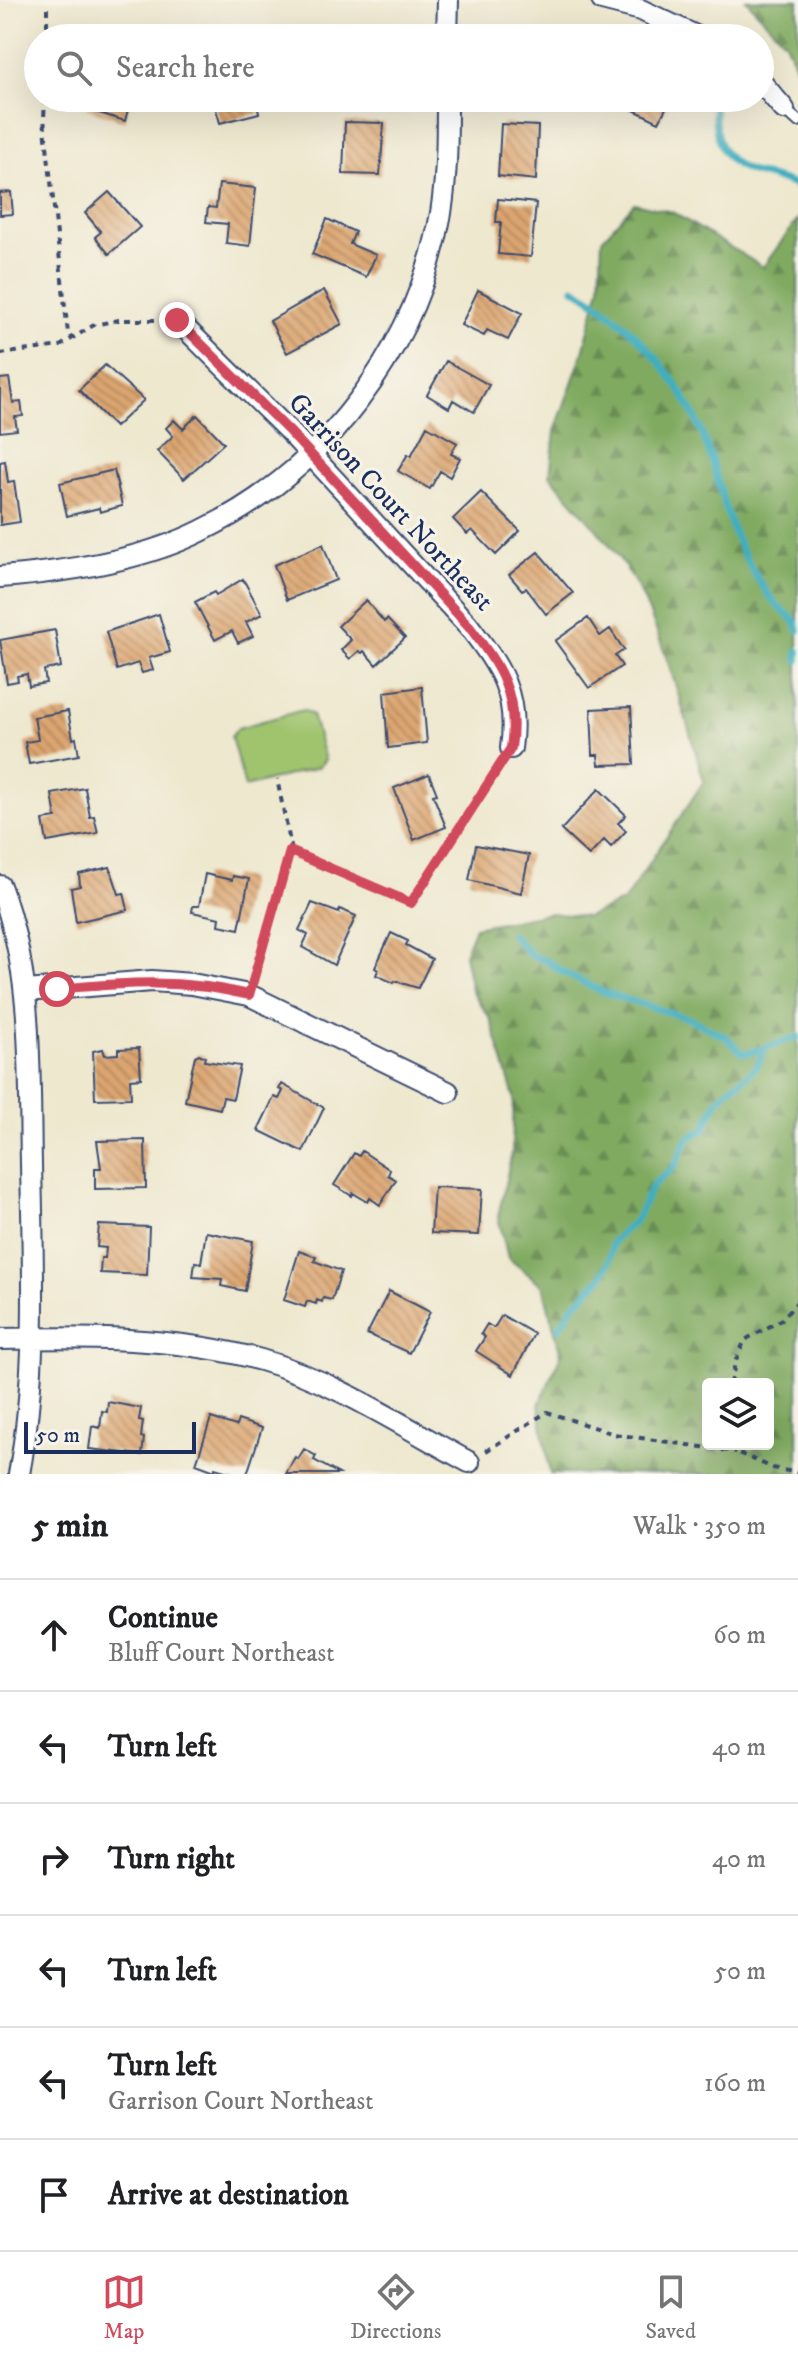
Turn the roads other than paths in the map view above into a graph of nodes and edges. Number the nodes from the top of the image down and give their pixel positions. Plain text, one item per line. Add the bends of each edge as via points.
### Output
1 (448, 0) edge
2 (602, 0) edge
3 (447, 24) edge
4 (670, 24) edge
5 (774, 96) edge
6 (447, 112) edge
7 (791, 115) edge
8 (177, 320) road end
9 (310, 455) junction
10 (0, 577) edge
11 (511, 748) road end
12 (0, 886) edge
13 (26, 991) junction
14 (448, 1092) dead end
15 (34, 1338) junction
16 (0, 1339) edge
17 (469, 1462) road end
18 (19, 1474) edge

1 - 3 street
2 - 4 street
5 - 7 street
6 - 9 street via 446,180 424,279 379,373
8 - 9 street, Garrison Court Northeast
9 - 10 street via 247,504 200,532 79,567
9 - 11 street, Garrison Court Northeast via 491,656 508,689 515,720
12 - 13 street
13 - 14 street via 152,981 249,995
13 - 15 street
15 - 16 street
15 - 17 street via 164,1343 262,1360 311,1378
15 - 18 street

